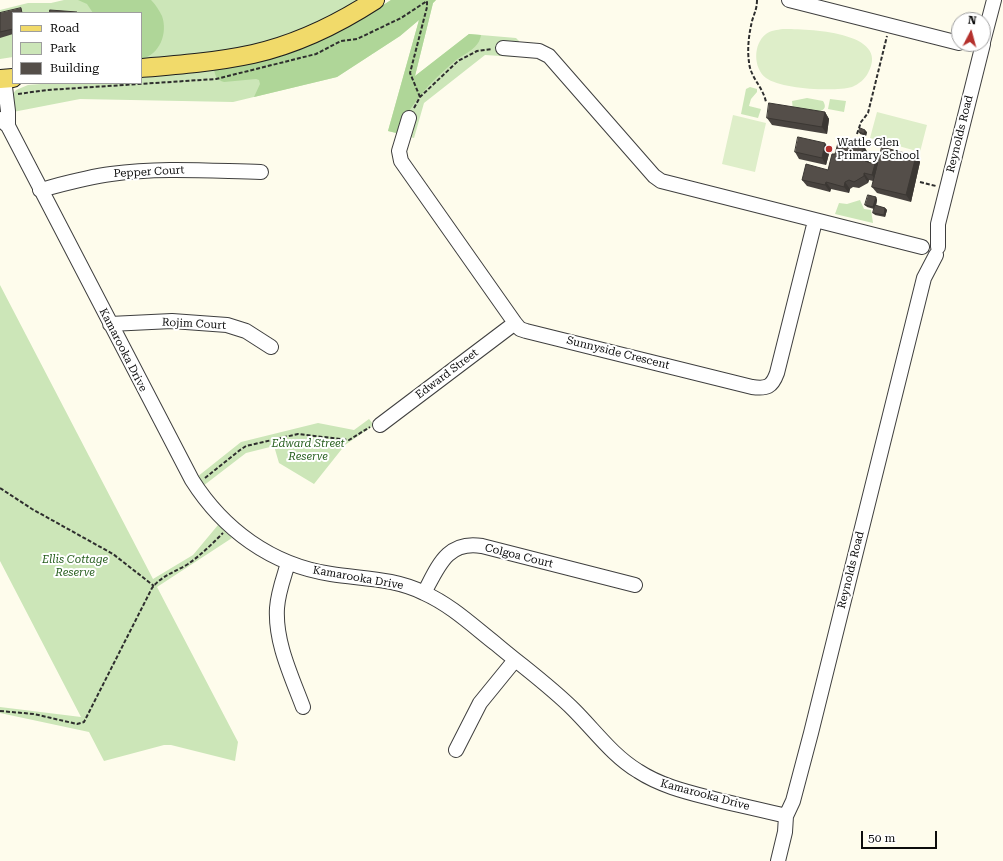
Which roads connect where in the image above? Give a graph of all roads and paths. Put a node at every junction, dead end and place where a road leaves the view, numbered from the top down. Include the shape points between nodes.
1 (375, 0) edge
2 (427, 0) edge
3 (757, 0) edge
4 (789, 0) edge
5 (994, 0) edge
6 (991, 12) edge
7 (888, 33) dead end
8 (951, 40) edge
9 (503, 48) joint
10 (980, 52) edge
11 (142, 68) edge
12 (6, 79) edge
13 (420, 97) junction
14 (766, 102) dead end
15 (409, 118) joint
16 (4, 123) edge
17 (857, 134) dead end
18 (260, 172) dead end
19 (920, 182) dead end
20 (936, 186) dead end
21 (40, 190) junction
22 (815, 221) junction
23 (929, 249) junction
24 (515, 323) junction
25 (110, 324) junction
26 (272, 347) dead end
27 (379, 424) joint
28 (205, 478) dead end
29 (0, 488) edge
30 (230, 527) junction
31 (288, 562) junction
32 (635, 584) dead end
33 (154, 586) junction
34 (424, 593) junction
35 (515, 660) junction
36 (303, 707) dead end
37 (0, 711) edge
38 (456, 750) dead end
39 (786, 816) junction
40 (778, 861) edge

1 - 11 main road via 324,29 266,51 217,60
2 - 13 path via 410,73
3 - 14 path via 748,60 752,76
4 - 8 street
5 - 6 street, Reynolds Road
7 - 17 path via 868,113
9 - 13 path via 485,49 466,56
9 - 22 street via 543,52 549,56 658,180
10 - 23 street, Reynolds Road via 938,224
12 - 16 street, Kamarooka Drive via 8,111
13 - 15 path
15 - 24 street, Sunnyside Crescent via 399,151 401,161
16 - 21 street, Kamarooka Drive
18 - 21 street, Pepper Court via 129,172 101,175
19 - 20 path
21 - 25 street, Kamarooka Drive
22 - 23 street
22 - 24 street, Sunnyside Crescent via 777,373 772,384 765,387 752,387 526,331
23 - 39 street, Reynolds Road via 924,278 811,733 793,801
24 - 27 street, Edward Street
25 - 26 street, Rojim Court via 172,321 227,325 246,331
25 - 30 street, Kamarooka Drive via 192,480 210,506
27 - 28 path via 349,440 298,434 246,446
29 - 33 path via 113,554
30 - 31 street, Kamarooka Drive via 258,548
30 - 33 path via 202,553
31 - 34 street, Kamarooka Drive via 329,574 390,581
31 - 36 street via 278,601 277,626 285,659
32 - 34 street, Colgoa Court via 471,545 456,549 445,557
33 - 37 path via 84,722 77,724 34,714
34 - 35 street, Kamarooka Drive via 455,612
35 - 38 street via 480,703
35 - 39 street, Kamarooka Drive via 570,706 618,756 641,773 677,789
39 - 40 street, Reynolds Road

